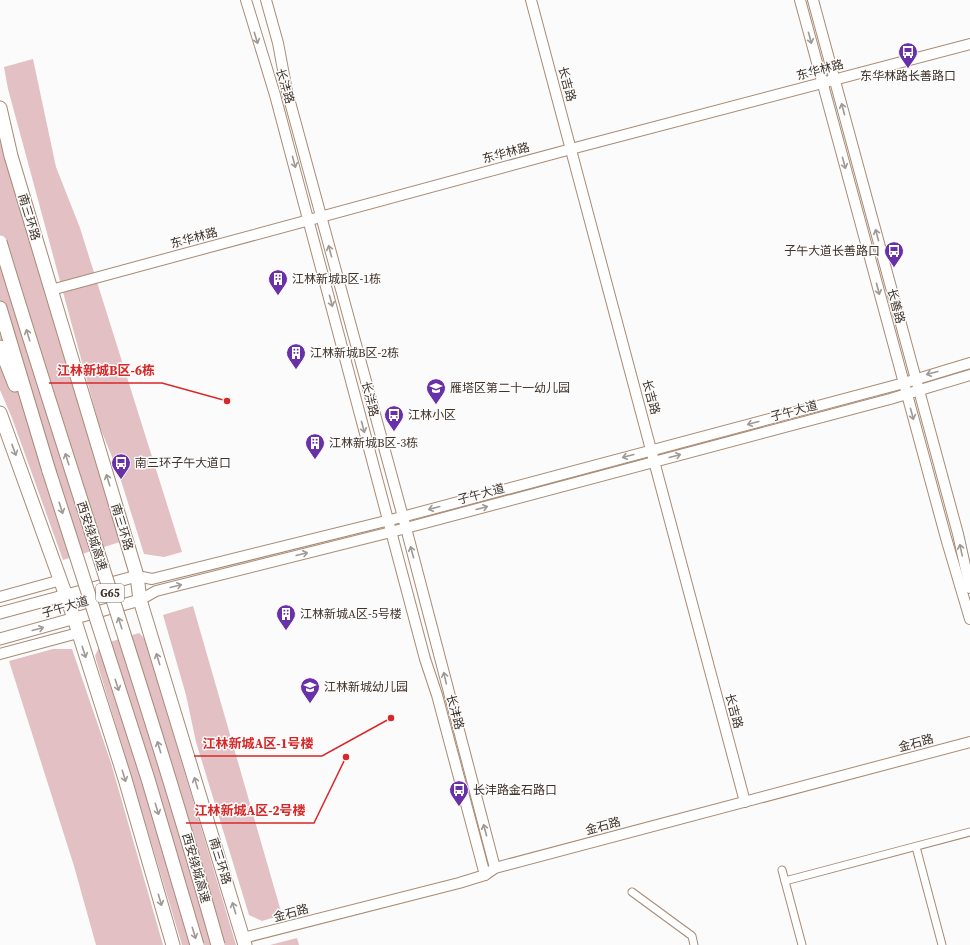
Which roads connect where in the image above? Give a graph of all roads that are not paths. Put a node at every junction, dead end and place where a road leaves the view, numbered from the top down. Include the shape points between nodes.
1 (246, 0) edge
2 (266, 0) edge
3 (531, 0) edge
4 (800, 0) edge
5 (813, 0) edge
6 (970, 44) edge
7 (834, 79) junction
8 (822, 83) junction
9 (0, 108) edge
10 (571, 149) junction
11 (320, 217) junction
12 (309, 220) junction
13 (0, 242) edge
14 (50, 290) junction
15 (0, 308) edge
16 (0, 347) edge
17 (970, 363) edge
18 (970, 375) edge
19 (916, 378) junction
20 (904, 383) junction
21 (919, 390) junction
22 (907, 394) junction
23 (0, 413) edge
24 (651, 450) junction
25 (654, 462) junction
26 (49, 471) junction
27 (402, 517) junction
28 (388, 520) junction
29 (406, 528) junction
30 (391, 532) junction
31 (137, 576) junction
32 (61, 580) junction
33 (970, 588) edge
34 (66, 595) junction
35 (0, 597) edge
36 (140, 600) junction
37 (0, 613) edge
38 (74, 618) junction
39 (970, 619) edge
40 (78, 633) junction
41 (0, 639) edge
42 (0, 654) edge
43 (970, 742) edge
44 (745, 802) junction
45 (970, 832) edge
46 (916, 847) junction
47 (495, 868) junction
48 (782, 870) dead end
49 (485, 875) junction
50 (785, 881) junction
51 (632, 892) dead end
52 (244, 941) edge
53 (173, 945) edge
54 (197, 945) edge
55 (218, 945) edge
56 (694, 945) edge
57 (802, 945) edge
58 (942, 945) edge

1 -> 12 street, 长沣路 via 275,94
2 - 11 street, 长沣路
3 - 10 street, 长吉路
4 -> 8 street, 长善路
5 - 7 street, 长善路
6 - 7 street, 东华林路
7 - 8 street, 东华林路
19 -> 7 street, 长善路
8 - 10 street, 东华林路
8 -> 20 street, 长善路
9 - 14 highway, 南三环路 via 11,156
10 - 11 street, 东华林路
10 - 24 street, 长吉路
11 - 12 street, 东华林路
27 -> 11 street, 长沣路
12 - 14 street, 东华林路
12 -> 28 street, 长沣路
55 -> 13 highway, 西安绕城高速 / G65, bridge via 194,857
31 -> 14 highway, 南三环路
15 - 26 highway, 西安绕城高速 / G65
16 - 26 highway
17 -> 19 street, 子午大道
18 - 21 street, 子午大道
19 - 20 street, 子午大道
19 - 21 street, 长善路
20 - 22 street, 长善路
20 -> 24 street, 子午大道
21 - 22 street, 子午大道
33 -> 21 street, 长善路
25 -> 22 street, 子午大道
22 -> 39 street, 长善路
23 -> 32 highway
24 - 25 street, 长吉路
24 -> 27 street, 子午大道
29 -> 25 street, 子午大道
25 - 44 street, 长吉路
26 -> 54 highway, 西安绕城高速 / G65, bridge via 148,779
27 - 28 street, 子午大道
27 - 29 street, 长沣路
28 - 30 street, 长沣路
28 - 31 street, 子午大道 via 152,579
29 - 30 street, 子午大道
47 -> 29 street, 长沣路
36 -> 30 street, 子午大道 via 156,591
30 - 49 street, 长沣路
31 - 34 main road, 子午大道
31 - 36 highway, 南三环路
32 - 34 highway
32 - 35 street
34 - 37 main road, 子午大道
34 - 38 highway
36 - 38 main road, 子午大道
52 -> 36 highway, 南三环路
38 - 40 highway
41 -> 38 main road, 子午大道
40 - 42 street
40 -> 53 highway via 125,779
43 - 44 street, 金石路
44 - 47 street, 金石路
45 - 46 street
46 - 50 street
46 - 58 street
47 - 49 street, 金石路
48 - 50 street
49 - 52 street, 金石路
50 - 57 street
51 - 56 street via 692,936

